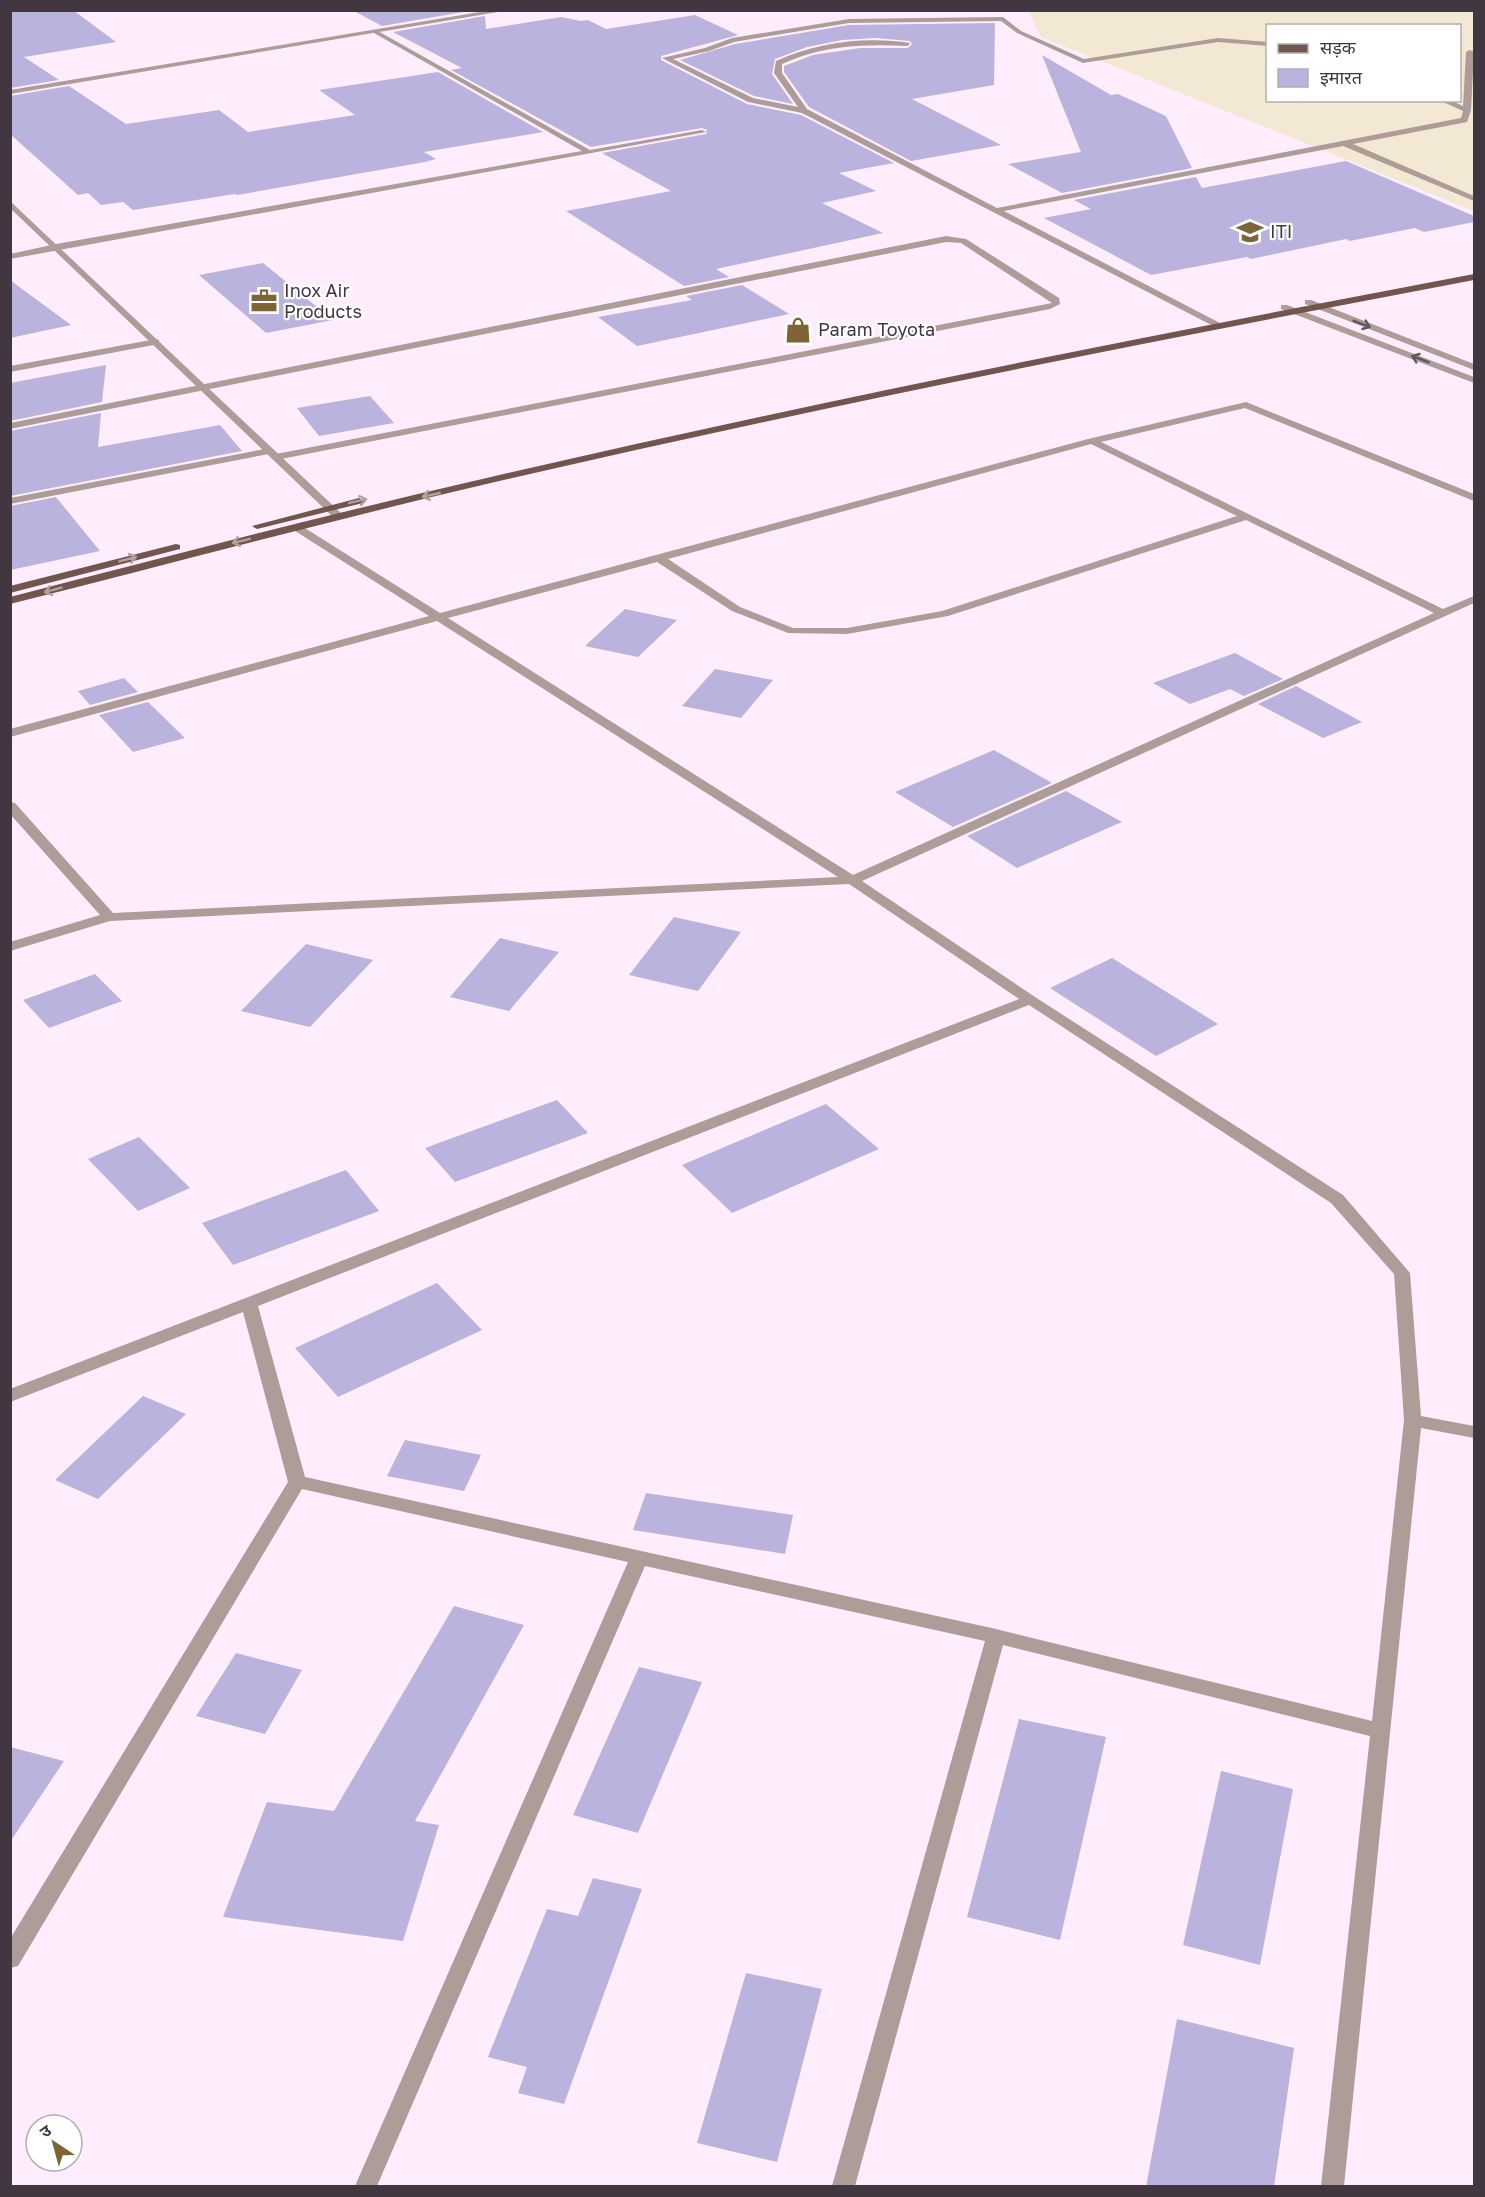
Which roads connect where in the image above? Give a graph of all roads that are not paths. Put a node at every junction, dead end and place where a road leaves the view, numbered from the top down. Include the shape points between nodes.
1 (507, 10) edge
2 (376, 32) junction
3 (908, 44) dead end
4 (1266, 44) edge
5 (1472, 52) edge
6 (10, 92) edge
7 (1448, 102) edge
8 (1474, 104) edge
9 (1466, 108) junction
10 (804, 111) junction
11 (1464, 120) junction
12 (1474, 124) edge
13 (702, 132) dead end
14 (1344, 143) junction
15 (589, 152) junction
16 (1474, 199) edge
17 (10, 203) edge
18 (998, 210) junction
19 (56, 247) junction
20 (10, 257) edge
21 (1474, 270) edge
22 (1474, 277) edge
23 (1312, 304) junction
24 (1284, 306) junction
25 (1295, 311) junction
26 (1209, 321) junction
27 (1219, 326) junction
28 (156, 342) junction
29 (1474, 367) edge
30 (10, 369) edge
31 (1474, 380) edge
32 (204, 388) junction
33 (10, 426) edge
34 (1092, 441) junction
35 (273, 454) junction
36 (1474, 498) edge
37 (10, 501) edge
38 (329, 507) junction
39 (338, 516) junction
40 (1246, 517) junction
41 (296, 527) junction
42 (659, 558) junction
43 (10, 590) edge
44 (1474, 599) edge
45 (10, 601) edge
46 (1443, 613) junction
47 (437, 618) junction
48 (10, 733) edge
49 (10, 806) edge
50 (852, 880) junction
51 (109, 917) junction
52 (10, 947) edge
53 (1030, 1000) junction
54 (249, 1304) junction
55 (10, 1396) edge
56 (1413, 1420) junction
57 (1474, 1432) edge
58 (297, 1482) junction
59 (639, 1558) junction
60 (996, 1636) junction
61 (1380, 1731) junction
62 (10, 1959) edge
63 (366, 2187) edge
64 (843, 2187) edge
65 (1333, 2187) edge

1 - 2 street
2 - 6 street
2 - 15 street
3 - 10 street via 837,44 798,53 779,63 778,73
4 - 10 street via 1218,40 1083,61 1018,32 1003,19 879,19 732,40 707,51 666,58 751,100
5 - 9 street
7 - 9 street
8 - 9 street
9 - 11 street
10 - 18 street
11 - 12 street
11 - 14 street
13 - 15 street
14 - 16 street
14 - 18 street
15 - 19 street
17 - 19 street
18 - 26 street
19 - 20 street
19 - 28 street
21 - 23 main road
22 - 23 main road
23 - 24 main road
23 - 25 main road
23 -> 29 street
24 - 25 street
24 - 26 main road
25 - 27 main road
31 -> 25 street
26 - 27 street
38 -> 26 main road via 716,422
27 -> 39 main road via 723,428
28 - 30 street
28 - 32 street
32 - 33 street
32 - 35 street
32 - 35 street via 946,239 963,241 1056,300 1056,304 1038,309
34 - 36 street via 1246,405
34 - 40 street
34 - 42 street
35 - 37 street
35 - 38 street
38 - 39 street
43 -> 38 main road
39 - 41 main road
40 - 42 street via 944,614 847,631 792,631 736,609
40 - 46 street
41 -> 45 main road
41 - 47 street
42 - 47 street
44 - 46 street
46 - 50 street
47 - 48 street
47 - 50 street
49 - 51 street
50 - 51 street
50 - 53 street
51 - 52 street
53 - 54 street
53 - 56 street via 1337,1199 1402,1273
54 - 55 street
54 - 58 street
56 - 57 street
56 - 61 street
58 - 59 street
58 - 62 street
59 - 60 street
59 - 63 street
60 - 61 street
60 - 64 street
61 - 65 street

